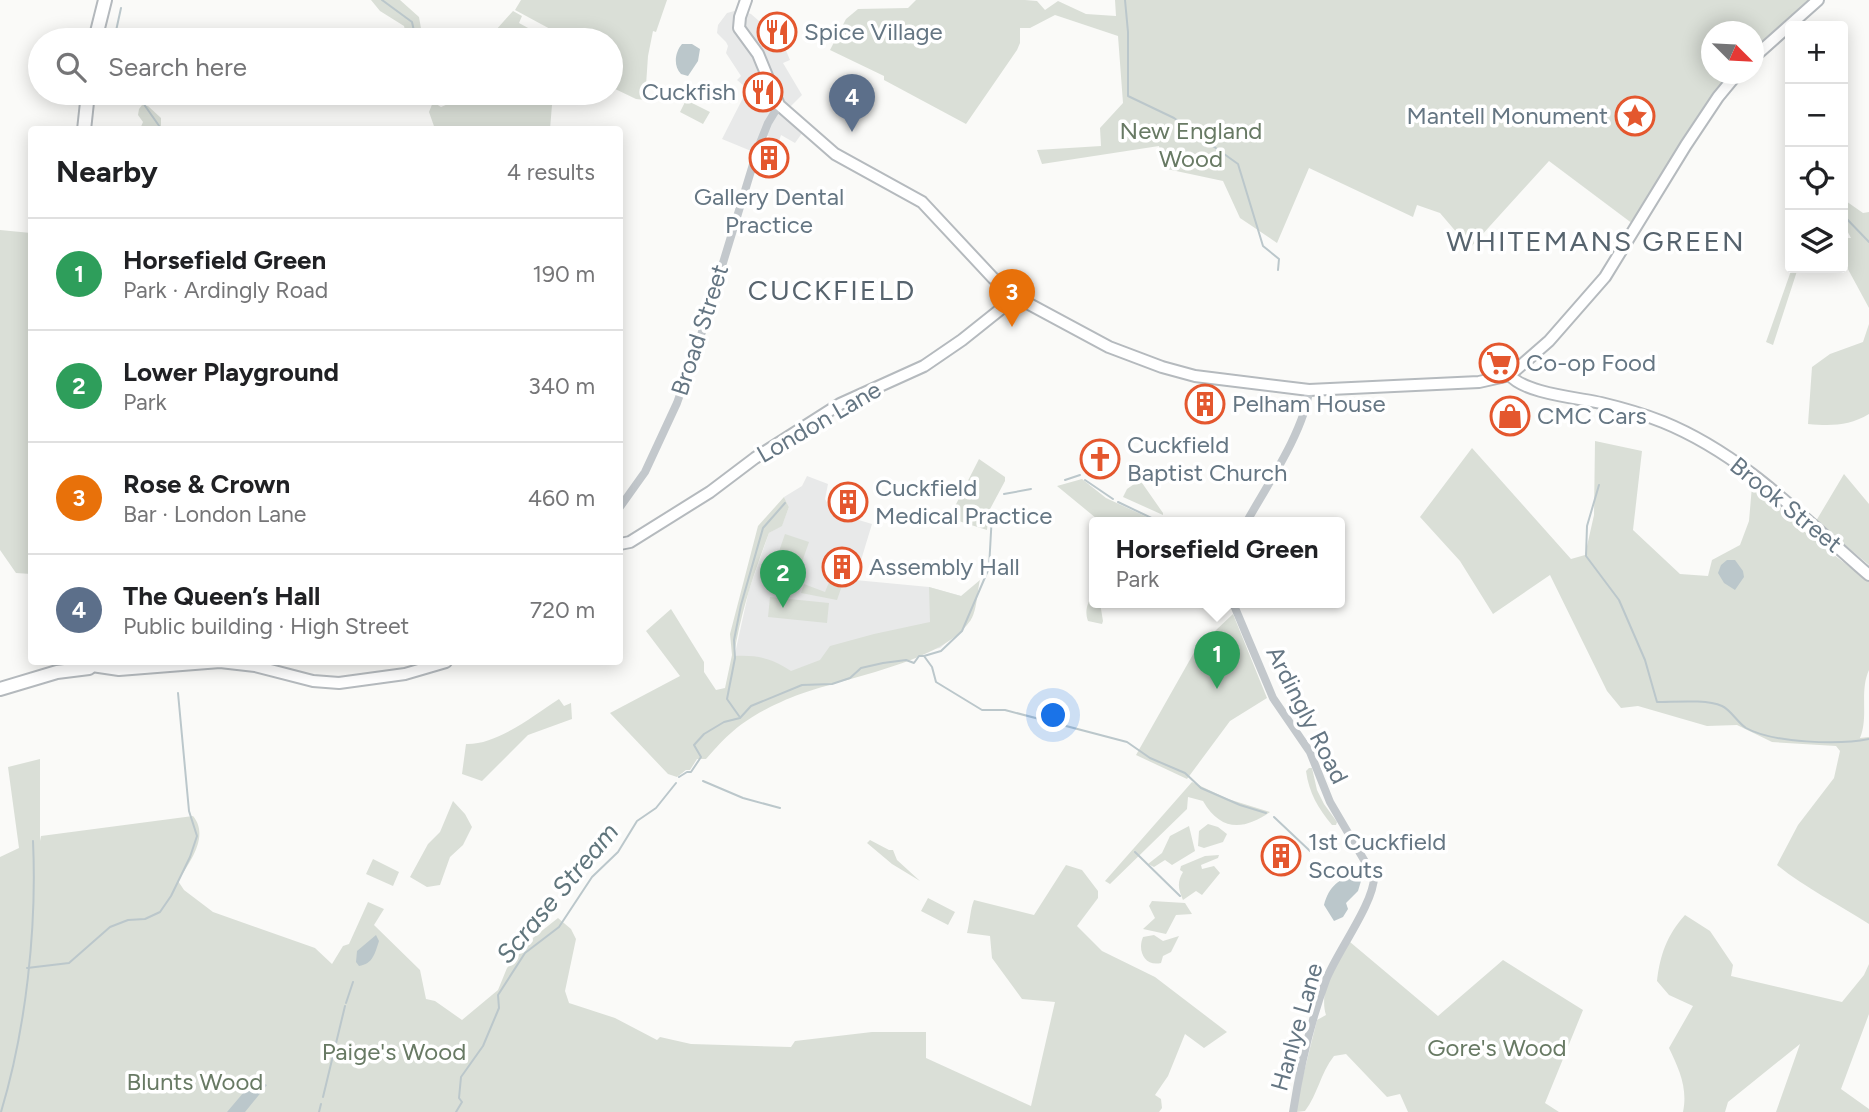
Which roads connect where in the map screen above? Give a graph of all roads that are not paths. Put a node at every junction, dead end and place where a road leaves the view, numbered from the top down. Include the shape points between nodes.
1 (105, 0) edge
2 (746, 0) edge
3 (1818, 0) edge
4 (98, 28) edge
5 (1764, 48) edge
6 (1729, 84) edge
7 (87, 105) edge
8 (779, 105) junction
9 (84, 126) edge
10 (1016, 297) junction
11 (1510, 375) junction
12 (1309, 390) junction
13 (623, 503) edge
14 (1249, 517) edge
15 (623, 543) edge
16 (1869, 575) edge
17 (1235, 608) edge
18 (81, 665) edge
19 (90, 665) edge
20 (122, 665) edge
21 (164, 665) edge
22 (245, 665) edge
23 (436, 665) edge
24 (132, 668) junction
25 (0, 689) edge
26 (1374, 877) joint
27 (1293, 1112) edge

1 - 4 highway
2 - 8 main road via 740,28 758,54
3 - 5 main road
6 - 11 main road via 1605,277 1549,341
7 - 9 highway
8 - 10 main road via 835,154 922,202
8 - 13 street, Broad Street via 758,148 677,403 645,472
10 - 12 main road via 1109,347 1169,370
10 - 15 main road, London Lane via 924,366 840,404 710,492
11 - 12 main road via 1479,382
11 - 16 main road, Brook Street via 1527,386 1649,417 1699,440 1763,481
12 - 14 street via 1294,434
17 - 26 street, Ardingly Road via 1273,698 1310,752 1330,802
18 - 25 highway
19 - 24 main road
20 - 24 main road
21 - 24 main road
22 - 23 main road via 339,683
26 - 27 street, Hanlye Lane via 1321,993

